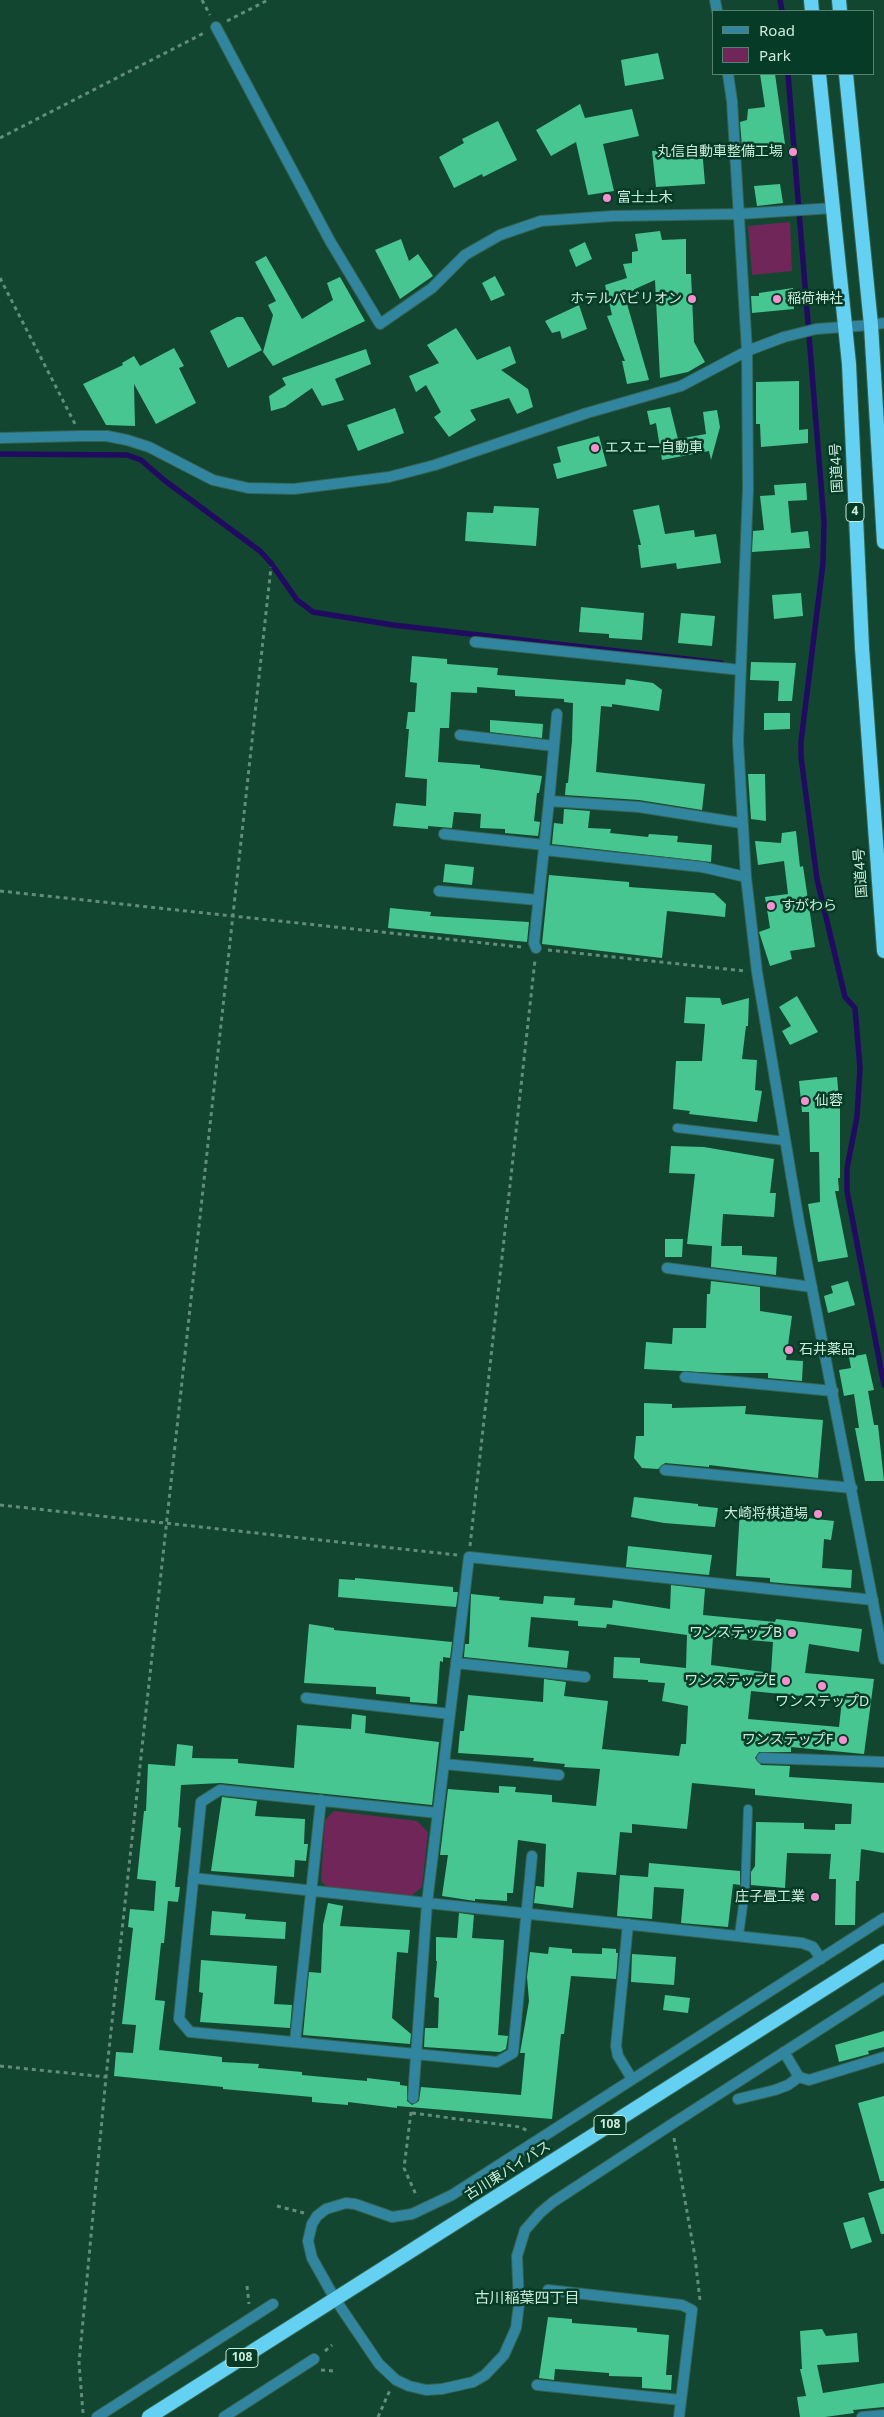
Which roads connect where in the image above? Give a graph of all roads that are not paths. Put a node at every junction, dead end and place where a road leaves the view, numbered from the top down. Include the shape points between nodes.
1 (216, 27) road end
2 (728, 75) edge
3 (819, 75) edge
4 (846, 75) edge
5 (834, 208) junction
6 (739, 214) junction
7 (878, 324) edge
8 (845, 326) junction
9 (747, 351) junction
10 (0, 438) edge
11 (884, 542) edge
12 (475, 642) dead end
13 (741, 670) junction
14 (558, 714) dead end
15 (460, 735) dead end
16 (554, 746) junction
17 (549, 801) junction
18 (741, 823) junction
19 (444, 834) dead end
20 (544, 847) junction
21 (746, 877) junction
22 (439, 892) dead end
23 (538, 900) junction
24 (536, 948) road end
25 (884, 951) edge
26 (677, 1128) dead end
27 (785, 1141) junction
28 (666, 1268) dead end
29 (812, 1287) junction
30 (685, 1376) dead end
31 (833, 1392) junction
32 (664, 1470) dead end
33 (852, 1488) junction
34 (873, 1600) junction
35 (884, 1659) edge
36 (456, 1663) junction
37 (585, 1676) dead end
38 (306, 1698) dead end
39 (450, 1714) junction
40 (762, 1758) dead end
41 (884, 1762) edge
42 (444, 1764) junction
43 (559, 1775) dead end
44 (321, 1800) junction
45 (748, 1810) dead end
46 (438, 1813) junction
47 (532, 1856) dead end
48 (193, 1878) junction
49 (311, 1891) junction
50 (428, 1903) junction
51 (525, 1913) junction
52 (884, 1918) edge
53 (628, 1924) junction
54 (739, 1935) junction
55 (884, 1951) edge
56 (821, 1959) junction
57 (884, 1988) edge
58 (295, 2042) junction
59 (784, 2052) junction
60 (416, 2054) junction
61 (884, 2057) edge
62 (799, 2077) junction
63 (632, 2080) junction
64 (413, 2098) road end
65 (738, 2099) dead end
66 (548, 2290) dead end
67 (335, 2299) junction
68 (273, 2304) dead end
69 (314, 2359) dead end
70 (537, 2385) dead end
71 (681, 2400) junction
72 (884, 2415) edge
73 (97, 2417) edge
74 (149, 2417) edge
75 (224, 2417) edge
76 (679, 2417) edge
77 (862, 2417) edge

1 - 6 street via 330,241 380,324 432,288 465,255 500,235 541,221
2 - 6 street
3 - 5 highway, 国道4号 / 4
4 - 7 highway, 4
5 - 6 street
5 - 8 highway, 国道4号 / 4
6 - 9 street
7 - 8 street
7 - 11 highway, 4
8 - 9 street via 800,332
8 - 25 highway, 国道4号 / 4 via 862,648
9 - 10 street via 681,386 587,413 435,465 389,477 294,489 248,488 213,480 149,447 107,436
9 - 13 street via 748,489
12 - 13 street
13 - 18 street via 738,741
14 - 16 street
15 - 16 street
16 - 17 street
17 - 18 street via 639,808
17 - 20 street
18 - 21 street
19 - 20 street
20 - 21 street via 702,866
20 - 23 street
21 - 27 street via 757,972
22 - 23 street
23 - 24 street
26 - 27 lane
27 - 29 street
28 - 29 street
29 - 31 street
30 - 31 street
31 - 33 street
32 - 33 street
33 - 34 street
34 - 35 street
34 - 36 street via 469,1557
36 - 37 street
36 - 39 street
38 - 39 street
39 - 42 street
40 - 41 street
42 - 43 street
42 - 46 street
44 - 46 street
44 - 48 street via 220,1790 200,1802
44 - 49 street
45 - 54 lane
46 - 50 street
47 - 51 street
48 - 49 street
48 - 58 street via 179,2019 190,2032
49 - 50 street
49 - 58 street
50 - 51 street
50 - 60 street
51 - 53 street
51 - 60 street via 513,2053 497,2062
52 - 56 street
53 - 54 street
53 - 63 street via 616,2046
54 - 56 street via 802,1943 813,1947
55 - 67 highway, 古川東バイパス / 108
56 - 63 street
57 - 59 street
58 - 60 street
59 - 62 street
59 - 67 street via 540,2213 525,2230 519,2248 516,2266 518,2322 511,2343 496,2365 473,2382 426,2390 396,2380 375,2359
60 - 64 street
61 - 62 street via 816,2079
62 - 65 street via 775,2090
63 - 67 street via 464,2188 422,2210 392,2217 346,2203 326,2209 317,2216 309,2233 309,2250
66 - 71 street via 682,2305 692,2310
67 - 74 highway, 古川東バイパス / 108
68 - 73 street
69 - 75 street
70 - 71 street
71 - 76 street
72 - 77 street

